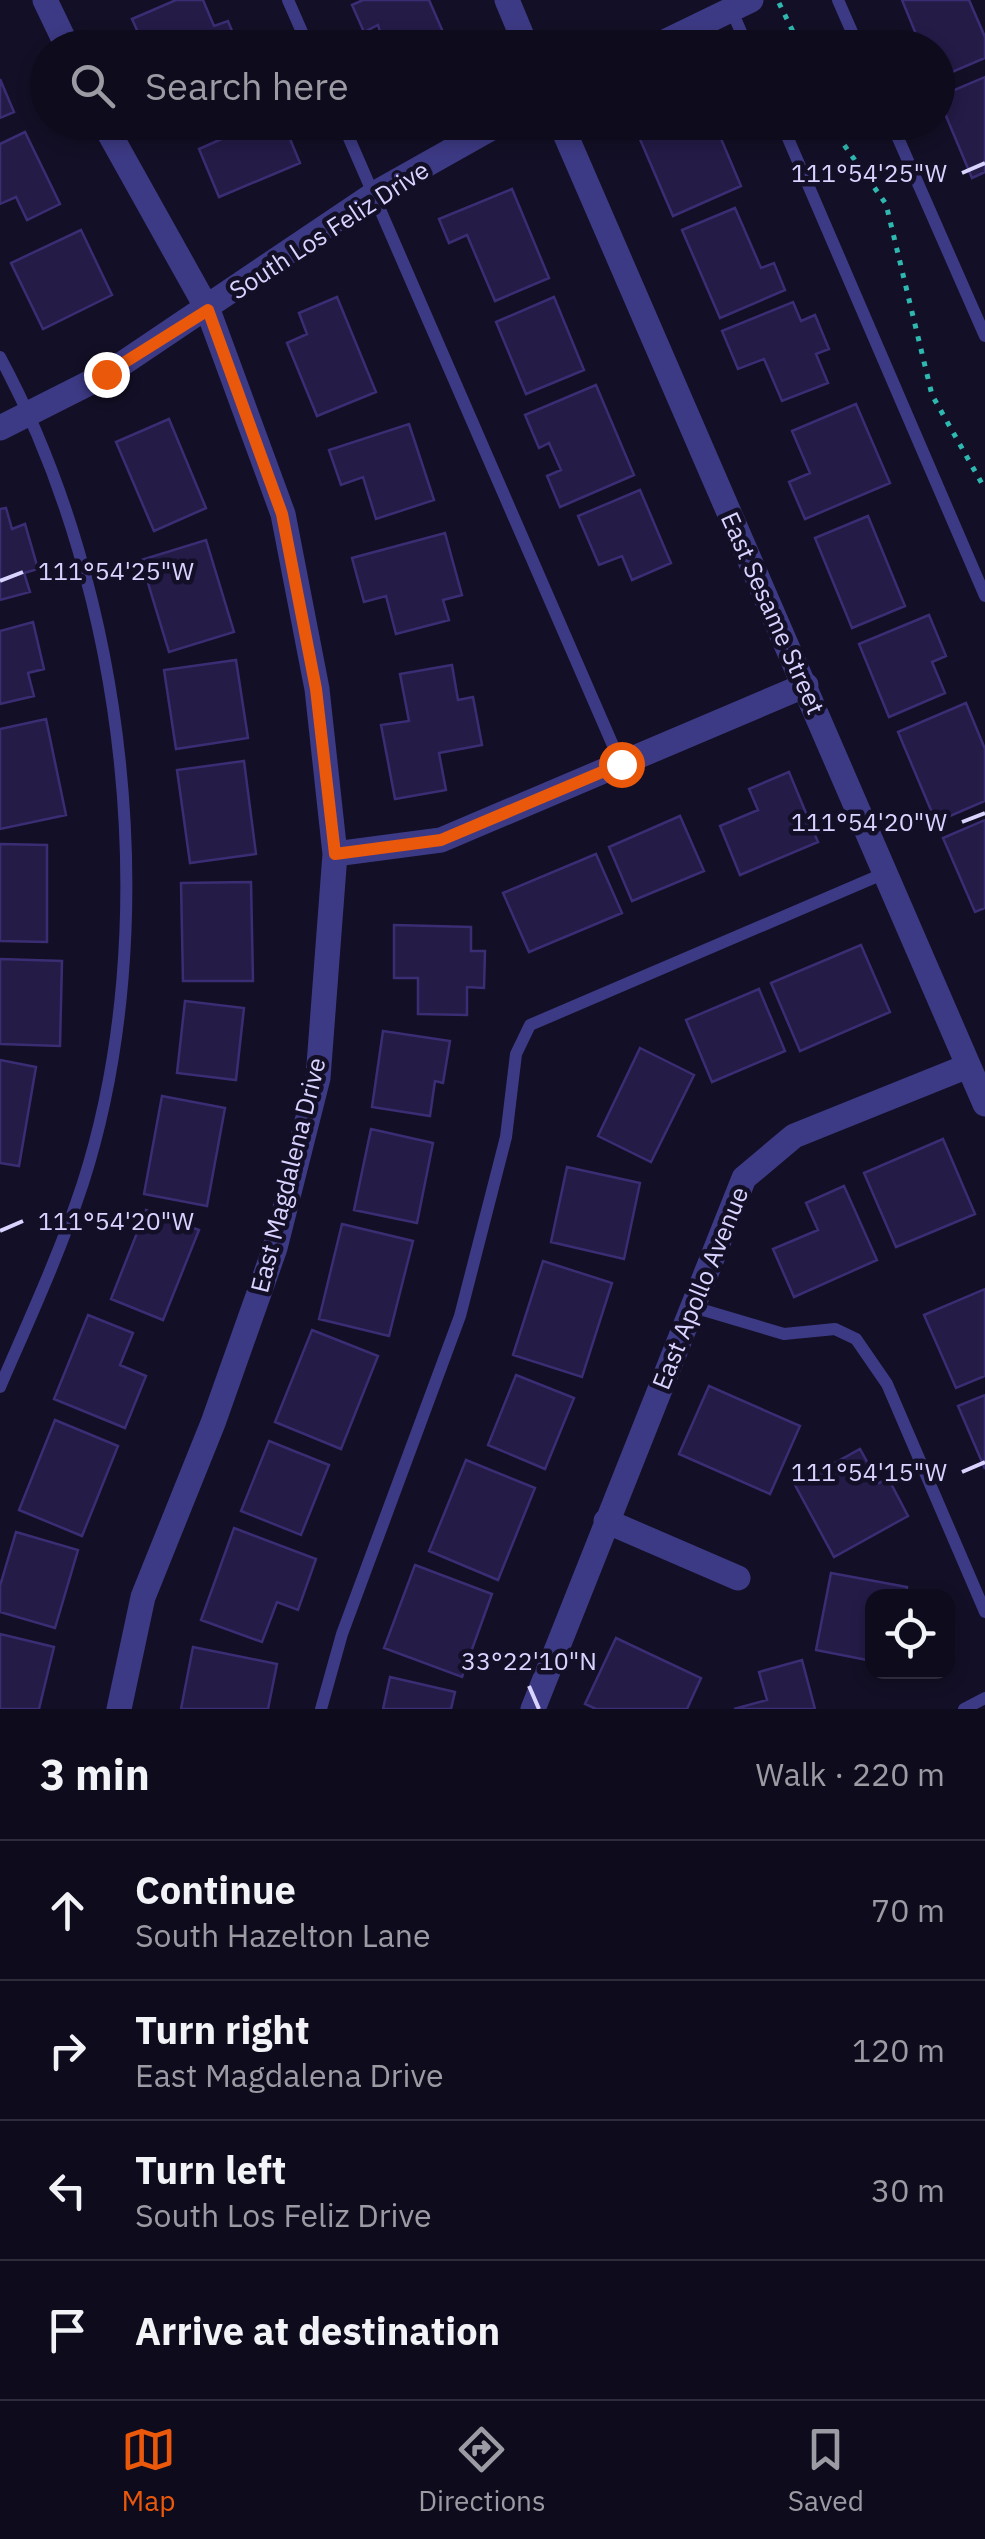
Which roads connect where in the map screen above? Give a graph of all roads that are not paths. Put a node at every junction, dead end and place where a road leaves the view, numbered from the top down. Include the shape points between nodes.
1 (45, 0) edge
2 (288, 0) edge
3 (507, 0) edge
4 (838, 0) edge
5 (736, 3) edge
6 (59, 30) edge
7 (301, 30) edge
8 (520, 30) edge
9 (686, 30) edge
10 (743, 30) edge
11 (850, 30) edge
12 (113, 140) edge
13 (350, 140) edge
14 (470, 140) edge
15 (568, 140) edge
16 (788, 140) edge
17 (899, 140) edge
18 (374, 194) junction
19 (208, 310) junction
20 (985, 336) edge
21 (0, 357) edge
22 (30, 414) junction
23 (0, 428) edge
24 (985, 596) edge
25 (806, 685) junction
26 (621, 764) junction
27 (335, 854) junction
28 (885, 873) junction
29 (968, 1066) junction
30 (985, 1104) edge
31 (692, 1306) junction
32 (0, 1387) edge
33 (606, 1521) junction
34 (738, 1578) dead end
35 (985, 1612) edge
36 (985, 1698) edge
37 (119, 1709) edge
38 (321, 1709) edge
39 (533, 1709) edge
40 (964, 1709) edge

1 - 6 street
2 - 7 lane
3 - 8 street
4 - 11 lane
5 - 9 street
5 - 10 lane
12 - 19 street, East Magdalena Drive
13 - 18 lane
14 - 18 street, South Los Feliz Drive
15 - 25 street, East Sesame Street
16 - 24 lane
17 - 20 lane
18 - 19 street, South Los Feliz Drive
18 - 26 lane
19 - 22 street, South Los Feliz Drive
19 - 27 street, East Magdalena Drive via 282,514 316,689
21 - 22 lane
22 - 23 street, South Los Feliz Drive
22 - 32 lane via 67,508 114,712 125,822 123,938 112,1059 84,1181
25 - 26 street
25 - 28 street, East Sesame Street
26 - 27 street via 441,840
27 - 37 street, East Magdalena Drive via 318,1078 275,1248 143,1597
28 - 29 street, East Sesame Street
28 - 38 lane via 530,1025 516,1054 506,1138 460,1316 342,1634
29 - 30 street, East Sesame Street
29 - 31 street, East Apollo Avenue via 794,1136 744,1178
31 - 33 street, East Apollo Avenue
31 - 35 lane via 784,1334 836,1328 856,1339 887,1384
33 - 34 street
33 - 39 street, East Apollo Avenue
36 - 40 lane

